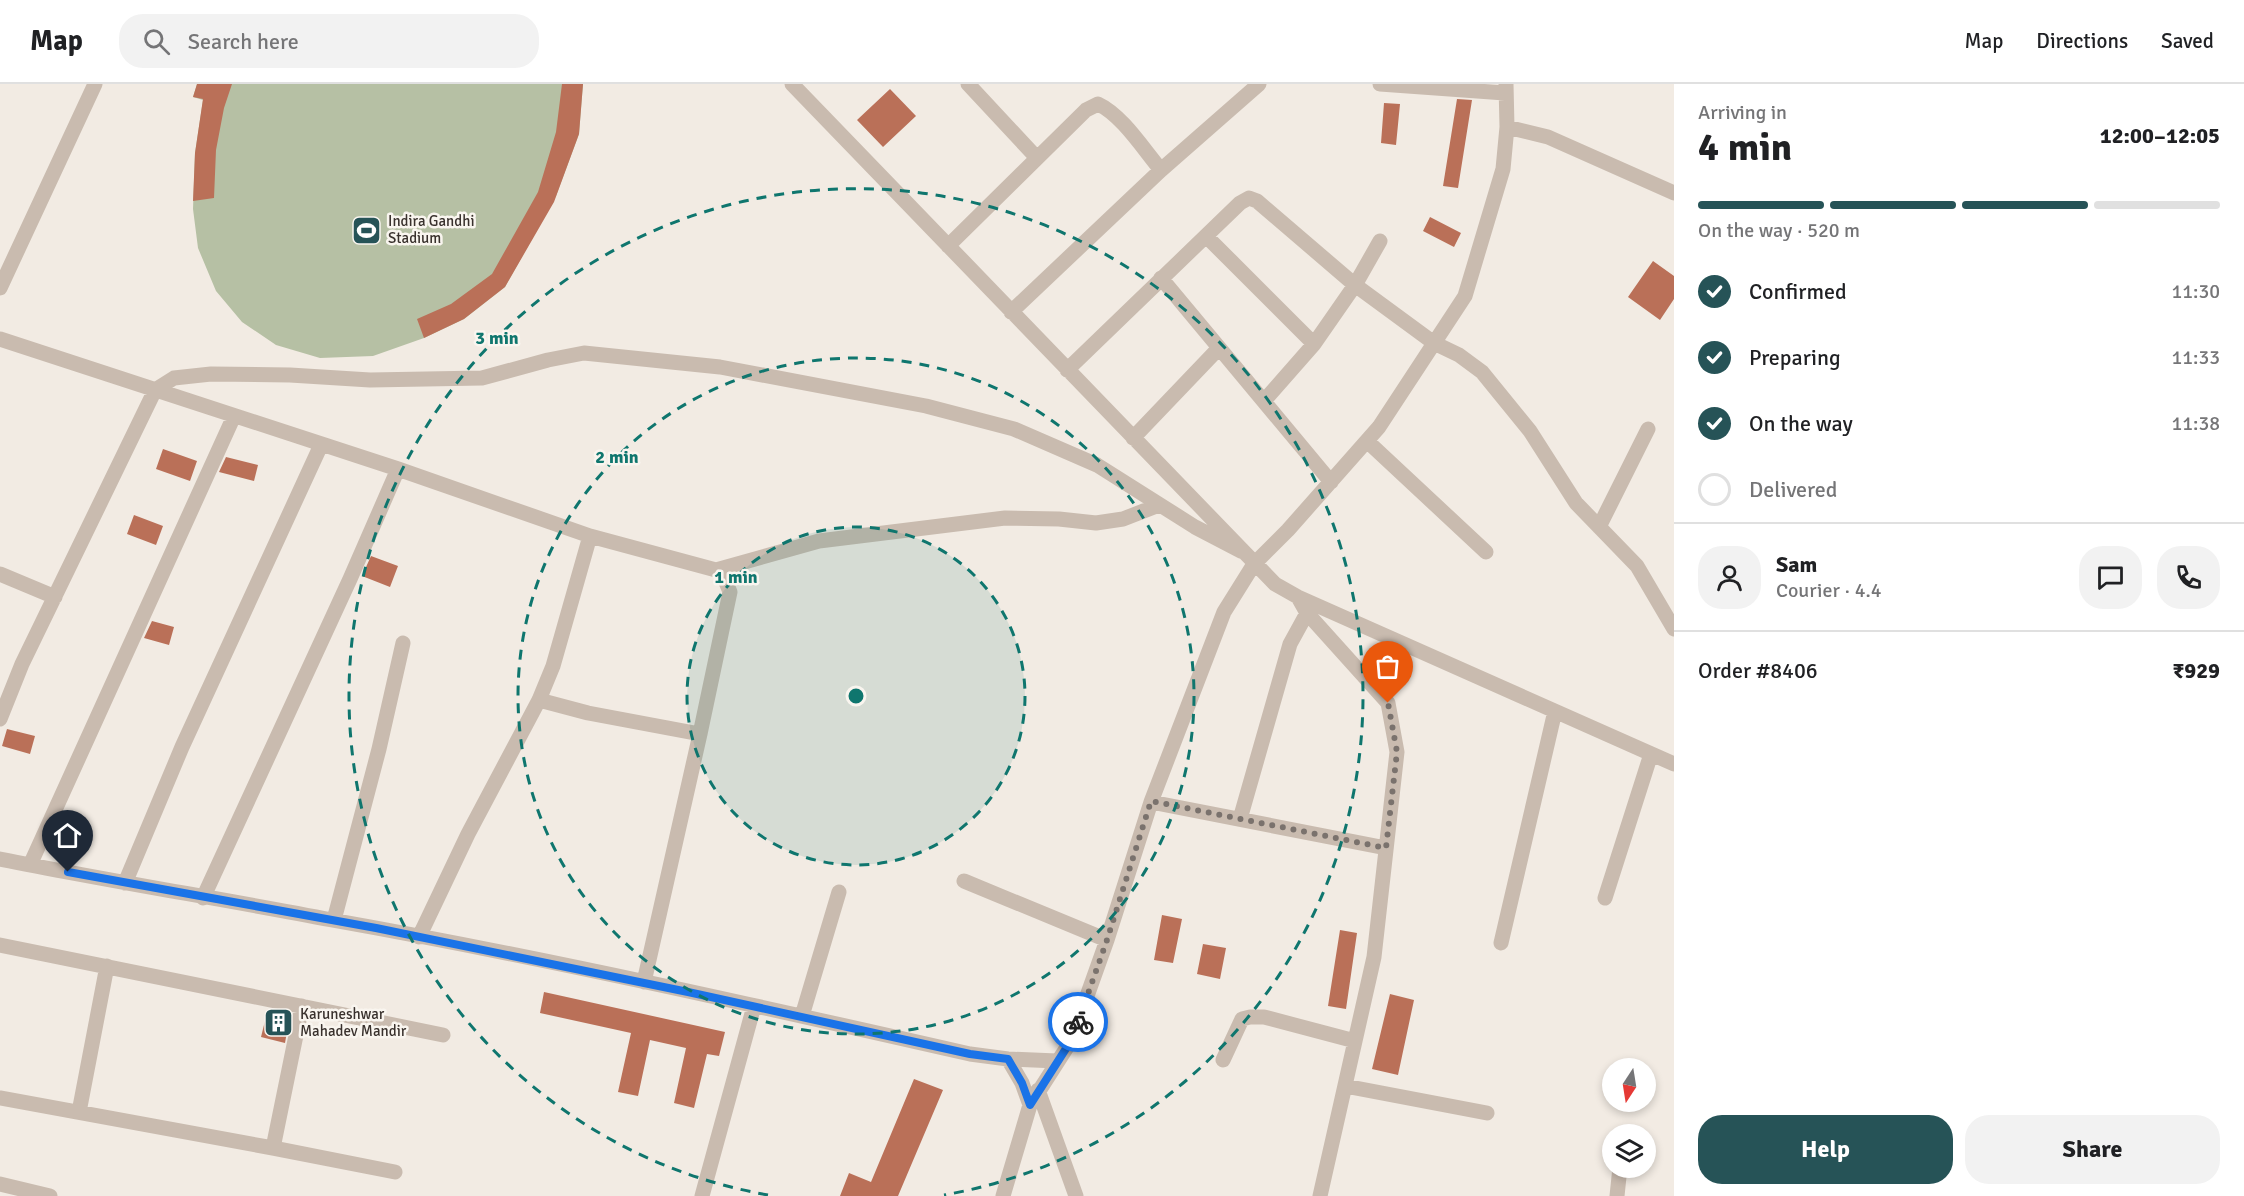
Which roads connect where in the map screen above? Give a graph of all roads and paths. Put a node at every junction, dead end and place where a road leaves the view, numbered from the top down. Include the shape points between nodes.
1 (95, 84) edge
2 (792, 84) edge
3 (968, 84) edge
4 (1259, 84) edge
5 (1380, 84) edge
6 (1413, 85) edge
7 (1505, 89) edge
8 (1507, 127) junction
9 (1036, 158) junction
10 (1161, 170) junction
11 (1674, 193) edge
12 (1206, 236) junction
13 (1380, 241) dead end
14 (948, 246) junction
15 (1161, 278) junction
16 (1356, 285) junction
17 (0, 288) edge
18 (1011, 312) junction
19 (0, 339) edge
20 (1434, 343) junction
21 (1314, 344) junction
22 (1219, 348) junction
23 (1067, 370) junction
24 (155, 390) junction
25 (1264, 401) junction
26 (234, 416) junction
27 (1647, 429) dead end
28 (1133, 438) junction
29 (1367, 441) junction
30 (321, 445) junction
31 (398, 469) junction
32 (1331, 482) junction
33 (1159, 505) junction
34 (1599, 527) junction
35 (590, 536) junction
36 (1241, 551) junction
37 (1486, 552) dead end
38 (1254, 564) junction
39 (716, 570) junction
40 (0, 574) edge
41 (55, 597) junction
42 (1298, 597) junction
43 (1307, 613) junction
44 (1674, 629) edge
45 (403, 643) dead end
46 (539, 700) junction
47 (1554, 711) junction
48 (0, 719) edge
49 (700, 734) junction
50 (1651, 754) junction
51 (1674, 764) edge
52 (1151, 801) junction
53 (1240, 819) junction
54 (1386, 848) junction
55 (0, 859) edge
56 (30, 865) junction
57 (964, 881) dead end
58 (126, 883) junction
59 (839, 892) dead end
60 (203, 898) junction
61 (1605, 898) dead end
62 (334, 920) junction
63 (419, 937) junction
64 (1107, 940) junction
65 (1502, 943) dead end
66 (0, 945) edge
67 (107, 966) junction
68 (644, 982) junction
69 (302, 1006) junction
70 (754, 1006) junction
71 (802, 1016) junction
72 (443, 1035) dead end
73 (1355, 1041) junction
74 (1008, 1059) junction
75 (1223, 1060) dead end
76 (1057, 1061) junction
77 (1345, 1086) junction
78 (1038, 1090) junction
79 (0, 1098) edge
80 (1030, 1105) junction
81 (79, 1112) junction
82 (1487, 1113) dead end
83 (273, 1148) junction
84 (395, 1172) dead end
85 (1619, 1178) edge
86 (0, 1184) edge
87 (50, 1196) edge
88 (702, 1196) edge
89 (1003, 1196) edge
90 (1076, 1196) edge
91 (1320, 1196) edge
92 (1617, 1196) edge

1 - 17 street
2 - 14 street
3 - 9 street
4 - 10 street
5 - 6 street
6 - 7 street
7 - 8 street
8 - 11 street via 1548,137
8 - 20 street via 1503,169 1465,296
9 - 10 street via 1086,110 1098,104 1122,123
9 - 14 street
10 - 18 street
12 - 15 street
12 - 16 street via 1249,198
12 - 21 street
13 - 16 street
14 - 18 street
15 - 22 street
15 - 23 street
16 - 20 street
16 - 21 street
18 - 23 street
19 - 24 street
20 - 29 street
20 - 34 street via 1482,372 1530,430 1576,503
21 - 25 street
22 - 25 street
22 - 28 street
23 - 28 street
24 - 26 street
24 - 33 street via 174,378 211,374 370,380 482,378 584,354 627,356 720,367 926,406 1014,429 1097,465
24 - 41 street
25 - 32 street
26 - 30 street
26 - 56 street
27 - 34 street
28 - 36 street
29 - 32 street
29 - 37 street
30 - 31 street
30 - 58 street via 182,747
31 - 35 street
31 - 60 street
32 - 38 street
33 - 36 street
33 - 39 street via 1123,519 1096,522 1005,518 819,541
34 - 44 street via 1637,566
35 - 39 street
35 - 46 street via 553,666
36 - 38 street
38 - 42 street via 1275,584
38 - 52 street via 1224,612
39 - 49 street via 723,575 730,592
40 - 41 street
41 - 48 street
42 - 43 street
42 - 47 street
43 - 53 street via 1290,644
43 - 54 street via 1388,703 1397,752
45 - 62 street
46 - 49 street
46 - 63 street
47 - 50 street
47 - 65 street
49 - 68 street
50 - 51 street
50 - 61 street
52 - 53 street
52 - 64 street
53 - 54 street
54 - 73 street via 1374,957
55 - 56 street
56 - 58 street
57 - 64 street
58 - 60 street
59 - 71 street
60 - 62 street
62 - 63 street
63 - 68 street
64 - 76 street via 1071,1041
66 - 67 street
67 - 69 street
67 - 81 street
68 - 70 street
69 - 72 street
69 - 83 street
70 - 71 street
70 - 88 street
71 - 74 street
73 - 75 street via 1264,1017 1250,1017 1242,1020
73 - 77 street
74 - 76 street
74 - 80 street
76 - 78 street
77 - 82 street
77 - 91 street
78 - 80 street
78 - 90 street
79 - 81 street
80 - 89 street
81 - 83 street
83 - 84 street
85 - 92 street
86 - 87 street

